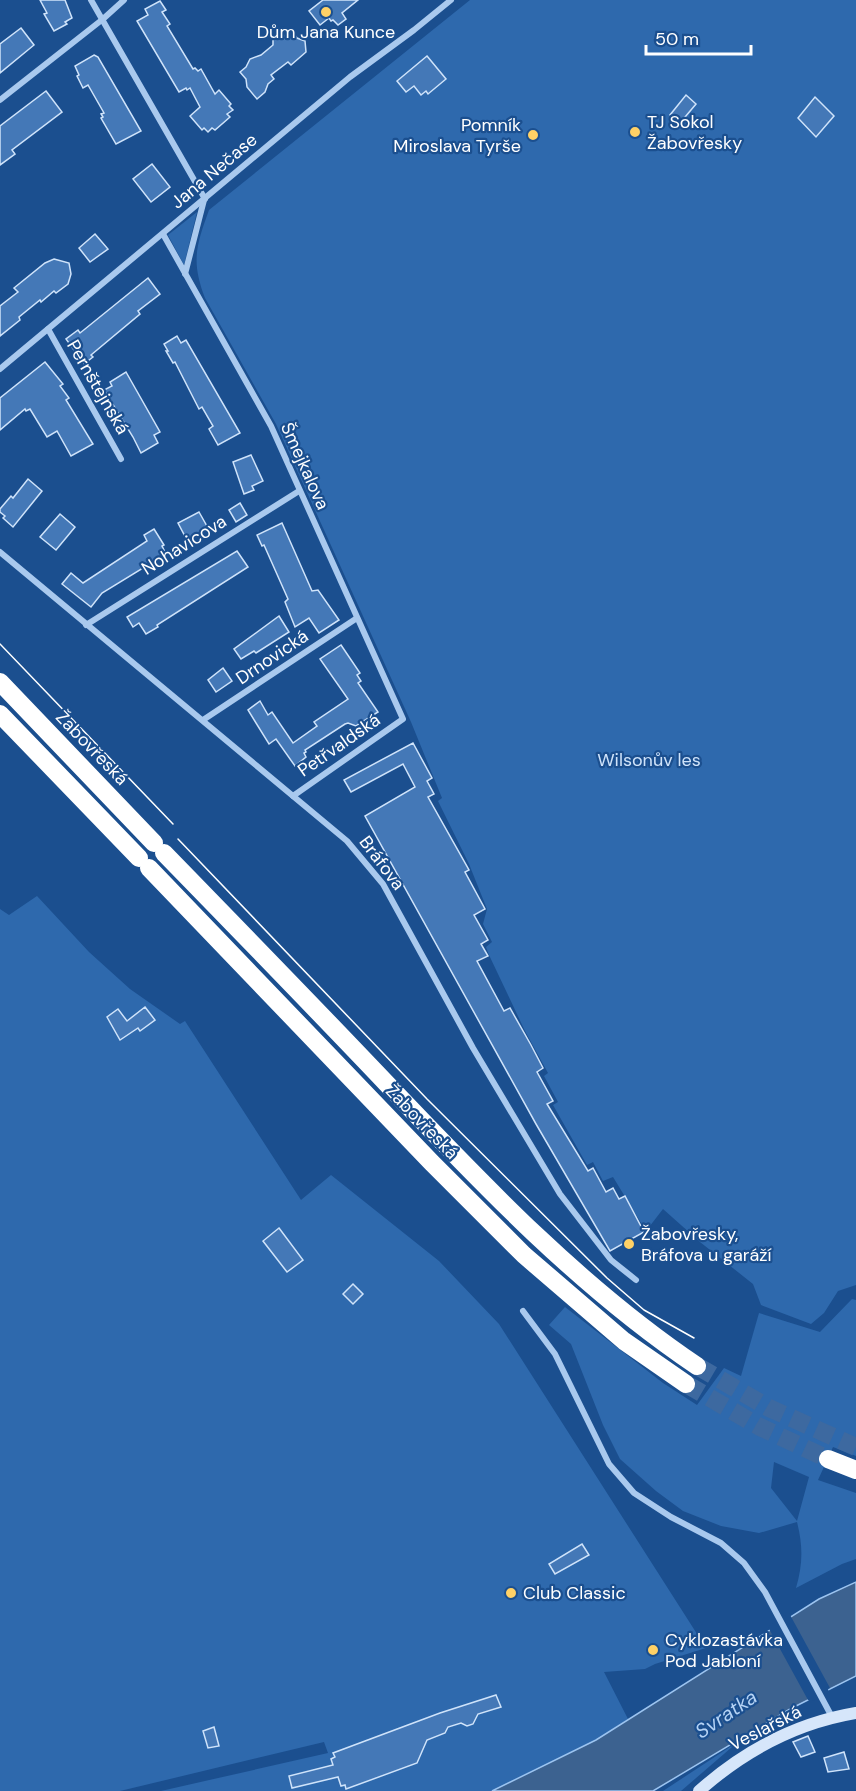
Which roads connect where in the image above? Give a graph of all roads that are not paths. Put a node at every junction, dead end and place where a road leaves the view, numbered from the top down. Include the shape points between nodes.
1 (92, 0) edge
2 (124, 0) edge
3 (451, 0) edge
4 (103, 19) junction
5 (0, 100) edge
6 (205, 199) junction
7 (163, 234) junction
8 (185, 274) junction
9 (48, 329) junction
10 (0, 369) edge
11 (122, 459) dead end
12 (299, 491) junction
13 (0, 552) edge
14 (357, 618) junction
15 (86, 625) junction
16 (0, 682) edge
17 (0, 714) edge
18 (403, 719) joint
19 (203, 720) junction
20 (293, 795) junction
21 (636, 1280) dead end
22 (523, 1311) dead end
23 (697, 1366) tunnel mouth
24 (686, 1384) tunnel mouth
25 (828, 1459) tunnel mouth
26 (856, 1470) edge
27 (856, 1713) edge
28 (832, 1717) junction
29 (699, 1791) edge

1 - 4 street
2 - 4 street
3 - 6 street, Jana Nečase via 350,77
4 - 5 street
4 - 6 street
6 - 7 street, Jana Nečase
6 - 8 street
7 - 8 street, Šmejkalova
7 - 9 street, Jana Nečase
8 - 12 street, Šmejkalova via 271,426
9 - 10 street, Jana Nečase
9 - 11 street, Pernštejnská
12 - 14 street, Šmejkalova
12 - 15 street, Nohavicova
13 - 15 street, Bráfova
14 - 18 street, Šmejkalova
14 - 19 street, Drnovická
15 - 19 street, Bráfova
16 - 23 highway, Žabovřeská via 525,1224 636,1323
17 - 24 highway, Žabovřeská via 524,1255 624,1341
18 - 20 street, Petřvaldská
19 - 20 street, Bráfova
20 - 21 street, Bráfova via 347,841 383,884 473,1048 560,1194 610,1260
22 - 28 street via 555,1354 609,1464 634,1492 733,1552 759,1581
25 - 26 highway
27 - 28 street, Veslařská
28 - 29 street, Veslařská via 794,1729 752,1751

